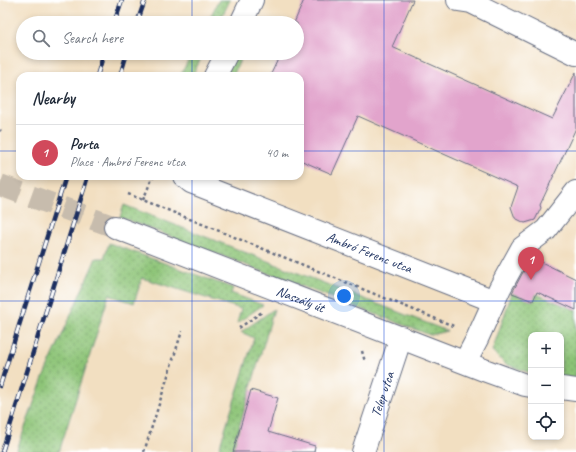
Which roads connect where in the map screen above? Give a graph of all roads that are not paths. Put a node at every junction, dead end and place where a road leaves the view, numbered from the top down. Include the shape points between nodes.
1 (252, 0) edge
2 (458, 0) edge
3 (244, 16) edge
4 (576, 54) edge
5 (224, 60) edge
6 (218, 72) edge
7 (189, 180) edge
8 (576, 192) edge
9 (115, 228) tunnel mouth
10 (494, 301) junction
11 (401, 337) junction
12 (465, 362) junction
13 (528, 385) edge
14 (564, 388) edge
15 (576, 390) edge
16 (363, 452) edge

1 - 3 street
2 - 4 street via 471,2
5 - 6 street
7 - 10 street, Ambró Ferenc utca
8 - 10 street via 546,230 522,248
9 - 11 street, Naszály út
10 - 12 street
11 - 12 street, Naszály út
11 - 16 street, Telep utca
12 - 13 street, Naszály út
14 - 15 street

